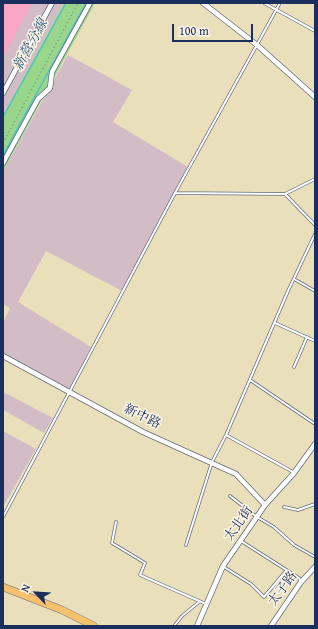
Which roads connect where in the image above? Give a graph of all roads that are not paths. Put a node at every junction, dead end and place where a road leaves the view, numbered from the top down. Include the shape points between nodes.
1 (52, 3) edge
2 (90, 3) edge
3 (203, 3) edge
4 (264, 3) edge
5 (280, 3) edge
6 (277, 10) junction
7 (315, 31) edge
8 (257, 46) junction
9 (3, 93) edge
10 (315, 97) edge
11 (3, 163) edge
12 (315, 179) edge
13 (175, 193) junction
14 (285, 194) junction
15 (315, 225) edge
16 (315, 234) edge
17 (294, 279) junction
18 (315, 291) edge
19 (275, 323) junction
20 (307, 337) junction
21 (315, 341) edge
22 (3, 356) edge
23 (294, 367) dead end
24 (250, 380) junction
25 (70, 391) junction
26 (315, 424) edge
27 (226, 435) junction
28 (314, 447) edge
29 (212, 462) junction
30 (294, 473) junction
31 (230, 496) dead end
32 (315, 504) edge
33 (266, 505) junction
34 (284, 507) dead end
35 (3, 517) edge
36 (257, 517) junction
37 (116, 522) dead end
38 (240, 540) junction
39 (186, 545) dead end
40 (315, 557) edge
41 (223, 566) junction
42 (315, 567) edge
43 (286, 571) junction
44 (301, 582) junction
45 (3, 587) edge
46 (200, 602) junction
47 (206, 604) junction
48 (94, 626) edge
49 (174, 626) edge
50 (197, 626) edge
51 (271, 626) edge

1 - 9 street
2 - 11 street via 52,72 50,88 38,99
3 - 8 street
4 - 6 lane
5 - 6 lane
6 - 7 lane
6 - 8 lane
8 - 10 street
8 - 13 lane
12 - 14 lane
13 - 14 lane
13 - 25 lane
14 - 15 lane
16 - 17 lane
17 - 18 lane
17 - 19 lane
19 - 20 lane
19 - 24 lane
20 - 21 lane
20 - 23 lane
22 - 25 street, 新中路
24 - 26 lane
24 - 27 lane
25 - 29 street, 新中路 via 143,432
25 - 35 lane
27 - 29 lane
27 - 30 lane
28 - 30 street, 太北街
29 - 33 street, 新中路 via 236,474
29 - 39 lane
30 - 33 street, 太北街
31 - 36 lane
32 - 34 lane via 298,510
33 - 36 street, 太北街
36 - 38 street, 太北街
36 - 40 lane via 274,527 294,545
37 - 46 lane via 112,543 145,563 140,575
38 - 41 street, 太北街
38 - 43 lane
41 - 43 lane via 251,584 264,596
41 - 47 street, 太北街
42 - 44 street, 太子路
43 - 44 lane via 299,578
44 - 51 street, 太子路
45 - 48 main road via 62,610
46 - 47 lane
46 - 49 lane
47 - 50 street, 太北街

